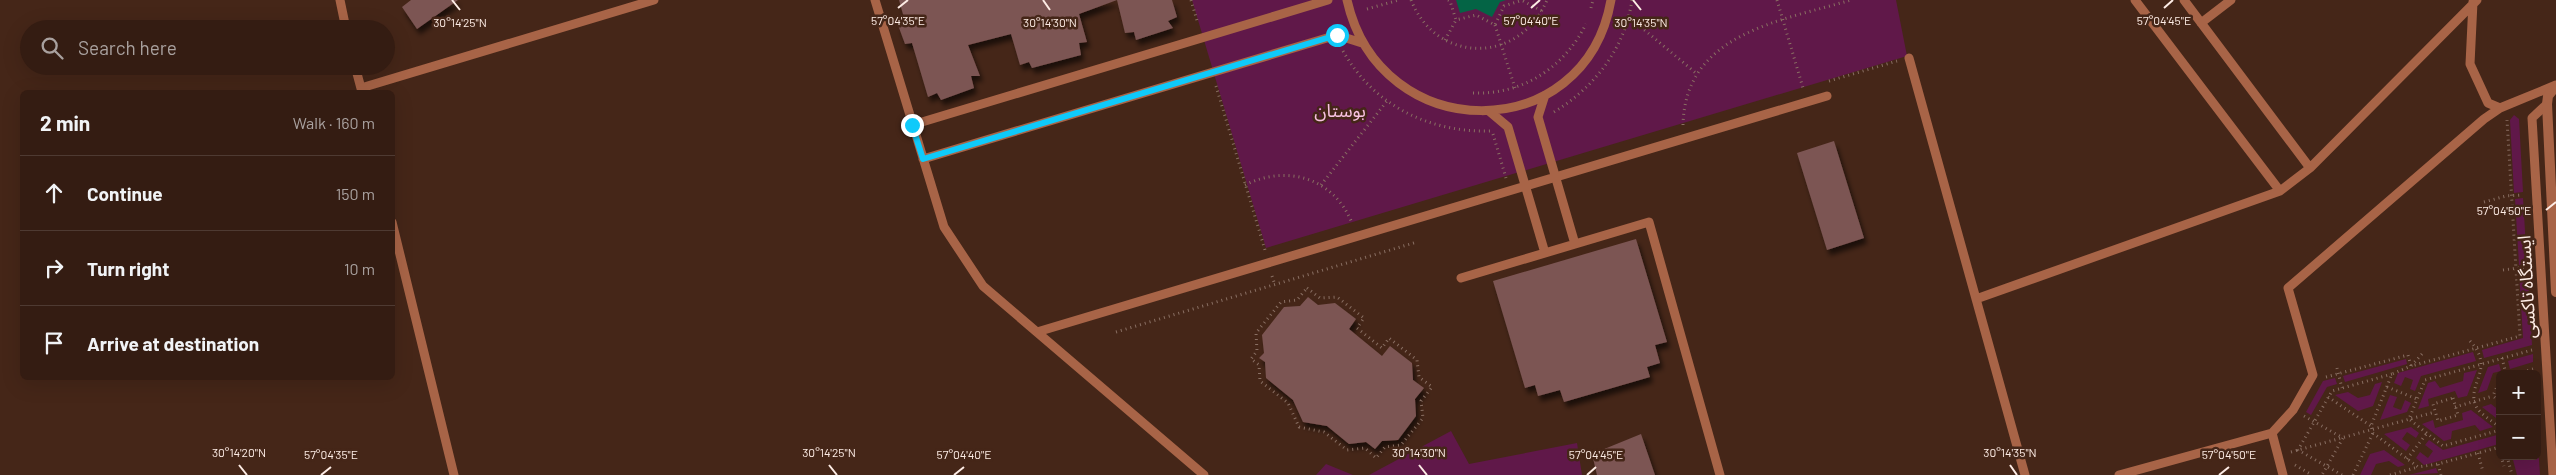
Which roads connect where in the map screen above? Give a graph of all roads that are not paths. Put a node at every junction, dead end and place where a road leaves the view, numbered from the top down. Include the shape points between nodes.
1 (340, 0) edge
2 (654, 0) edge
3 (875, 0) edge
4 (1328, 0) edge
5 (1347, 0) edge
6 (1612, 0) edge
7 (2135, 0) edge
8 (2184, 0) edge
9 (2231, 0) edge
10 (2474, 1) edge
11 (344, 20) edge
12 (2201, 23) junction
13 (1362, 42) junction
14 (1909, 58) dead end
15 (357, 75) edge
16 (2556, 86) edge
17 (361, 90) edge
18 (1827, 96) dead end
19 (1537, 103) junction
20 (2546, 104) junction
21 (2500, 108) junction
22 (1489, 111) junction
23 (912, 125) junction
24 (923, 159) junction
25 (2310, 168) junction
26 (1555, 177) junction
27 (1525, 186) junction
28 (2280, 191) junction
29 (395, 234) edge
30 (1575, 244) junction
31 (1545, 253) junction
32 (1462, 278) dead end
33 (2556, 292) edge
34 (1976, 299) junction
35 (1037, 332) junction
36 (2272, 433) junction
37 (454, 475) edge
38 (1204, 475) edge
39 (1720, 475) edge
40 (2025, 475) edge
41 (2119, 475) edge
42 (2283, 475) edge
43 (2553, 475) edge

1 - 11 lane
2 - 17 lane
3 - 23 lane
4 - 23 lane
5 - 13 lane
6 - 19 lane via 1601,35 1586,58 1567,79
7 - 28 lane
8 - 12 lane
9 - 12 lane
10 - 21 lane via 2470,64 2488,103
10 - 25 lane
12 - 25 lane
13 - 22 lane via 1388,75 1422,98 1448,108
13 - 24 lane via 1337,35
14 - 34 lane
15 - 17 lane
16 - 20 street
16 - 21 lane
18 - 26 lane
19 - 22 lane
19 - 26 lane via 1538,118
20 - 33 street
20 - 43 lane, ایستگاه تاکسی via 2532,118
21 - 36 lane via 2484,118 2288,288 2313,375 2293,410
22 - 27 lane via 1508,127
23 - 24 lane
24 - 35 lane via 944,227 983,286
25 - 28 lane
26 - 27 lane
26 - 30 lane
27 - 31 lane
27 - 35 lane
28 - 34 lane
29 - 37 lane
30 - 31 lane
30 - 39 lane via 1649,222
31 - 32 lane
34 - 40 lane
35 - 38 lane
36 - 41 lane
36 - 42 lane

